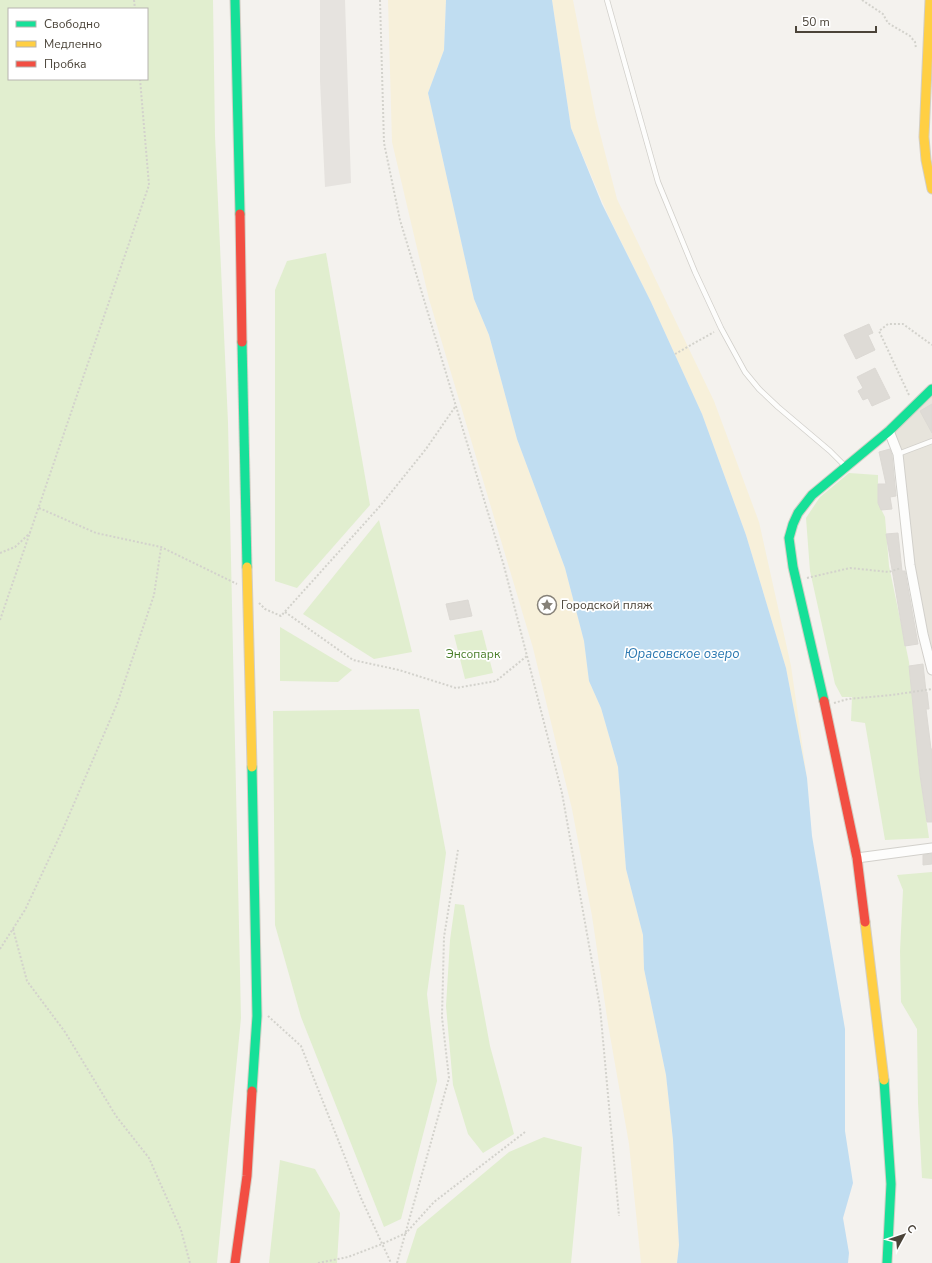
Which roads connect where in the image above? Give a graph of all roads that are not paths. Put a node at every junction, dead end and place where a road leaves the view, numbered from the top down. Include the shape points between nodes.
1 (235, 0) edge
2 (607, 0) edge
3 (930, 0) edge
4 (932, 189) edge
5 (932, 389) edge
6 (889, 431) junction
7 (932, 441) edge
8 (898, 454) junction
9 (846, 467) junction
10 (928, 632) edge
11 (932, 670) edge
12 (932, 848) edge
13 (857, 858) junction
14 (235, 1263) edge
15 (887, 1263) edge

1 - 14 main road via 257,1006 247,1176
2 - 9 lane via 658,182 721,328 746,372 759,389
3 - 4 main road via 924,137
5 - 6 main road
6 - 8 street
6 - 9 main road
7 - 8 lane
8 - 10 street via 910,565
9 - 13 main road via 812,494 804,504 793,524 790,554
10 - 11 street
12 - 13 street
13 - 15 main road via 886,1095 891,1184

